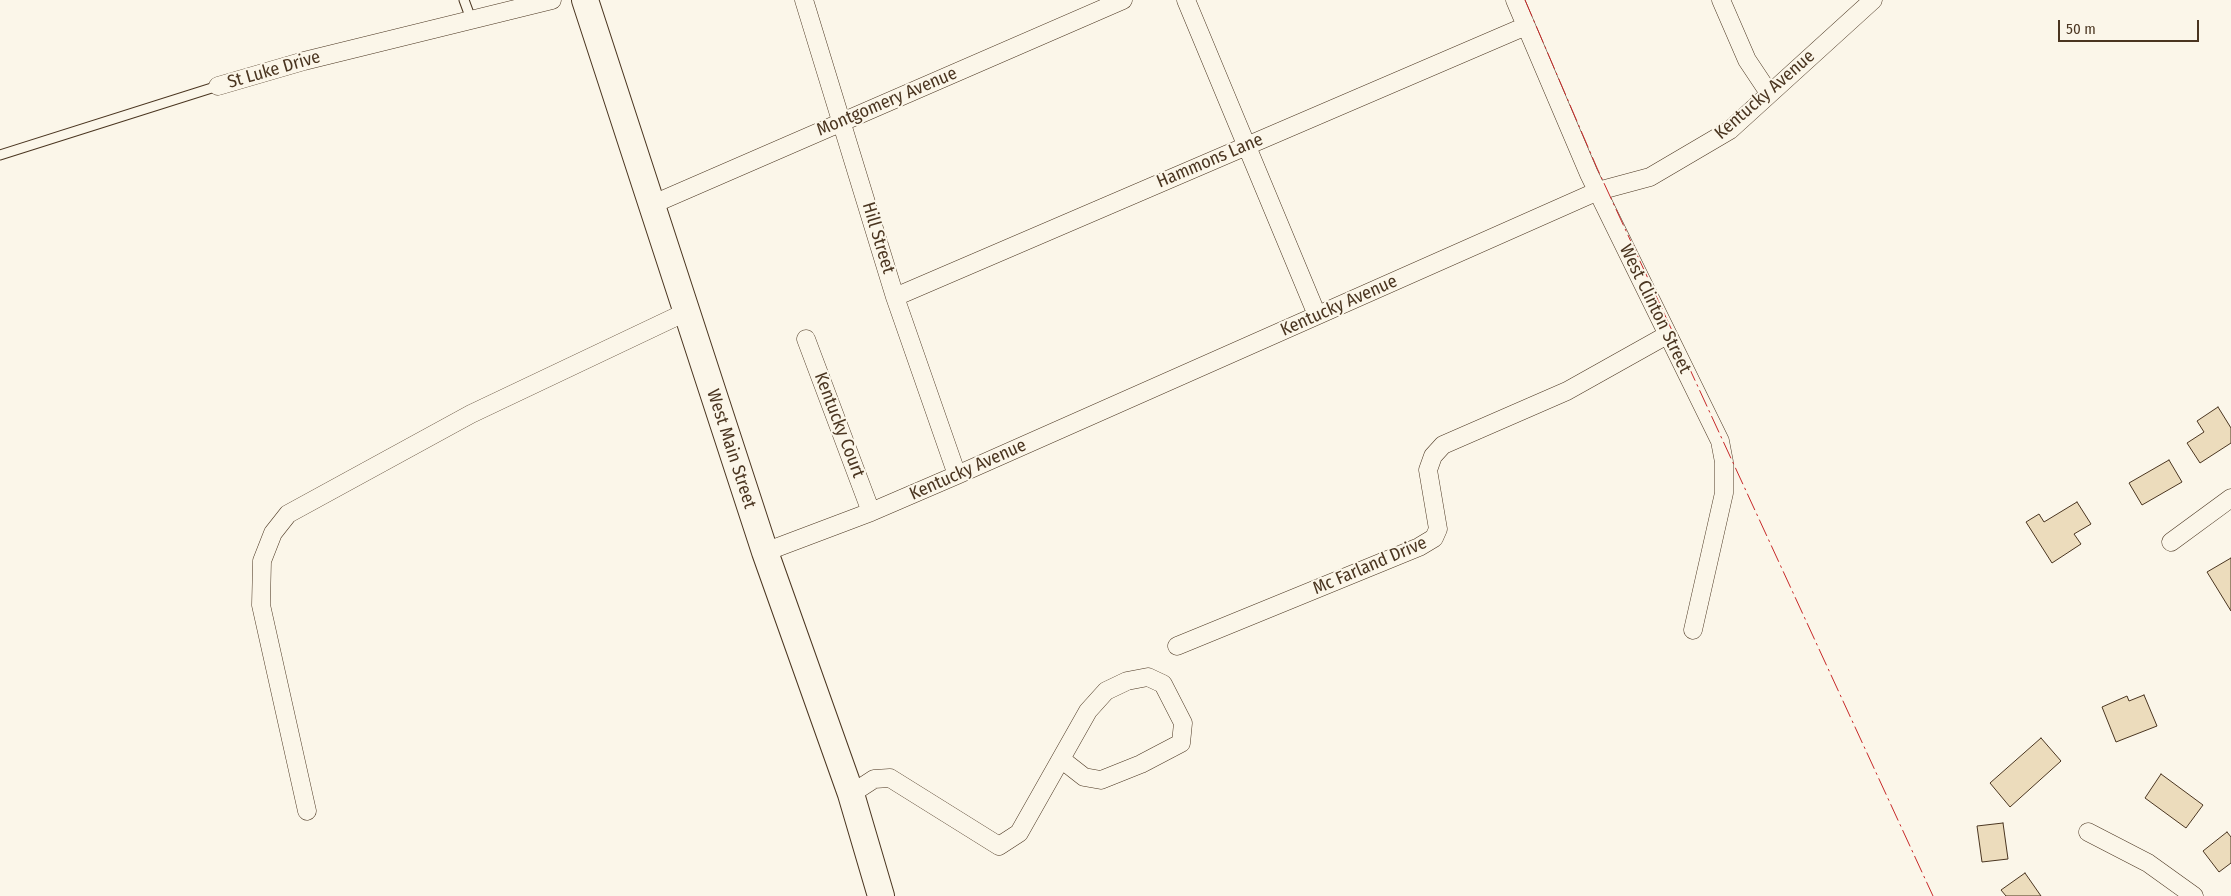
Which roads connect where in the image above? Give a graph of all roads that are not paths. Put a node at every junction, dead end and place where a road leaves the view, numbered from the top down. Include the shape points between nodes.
1 (464, 0) edge
2 (552, 0) edge
3 (585, 0) edge
4 (804, 0) edge
5 (1124, 0) edge
6 (1186, 0) edge
7 (1515, 0) edge
8 (1721, 0) edge
9 (1873, 0) edge
10 (471, 18) junction
11 (1526, 26) junction
12 (218, 86) joint
13 (1769, 93) junction
14 (841, 123) junction
15 (1247, 145) junction
16 (0, 155) edge
17 (1598, 191) junction
18 (652, 205) junction
19 (895, 297) junction
20 (686, 312) junction
21 (1317, 315) junction
22 (1667, 335) junction
23 (806, 339) dead end
24 (957, 475) junction
25 (2231, 498) edge
26 (871, 512) junction
27 (2171, 542) dead end
28 (766, 552) junction
29 (1693, 630) dead end
30 (1176, 646) dead end
31 (1062, 758) junction
32 (851, 794) junction
33 (308, 811) dead end
34 (2088, 832) dead end
35 (881, 896) edge
36 (2194, 896) edge

1 - 10 lane
2 - 10 street, St Luke Drive
3 - 18 main road, West Main Street
4 - 14 street, Hill Street
5 - 14 street, Montgomery Avenue
6 - 15 street
7 - 11 street, West Clinton Street
8 - 13 street via 1747,60
9 - 13 street, Kentucky Avenue
10 - 12 street, St Luke Drive
11 - 15 street, Hammons Lane
11 - 17 street, West Clinton Street
12 - 16 lane, St Luke Drive
13 - 17 street, Kentucky Avenue via 1730,130 1650,177
14 - 18 street, Montgomery Avenue
14 - 19 street, Hill Street
15 - 19 street, Hammons Lane
15 - 21 street
17 - 21 street, Kentucky Avenue
17 - 22 street, West Clinton Street
18 - 20 main road, West Main Street
19 - 24 street, Hill Street
20 - 28 main road, West Main Street
20 - 33 street via 470,414 288,514 272,533 262,561 261,605
21 - 24 street, Kentucky Avenue
22 - 29 street, West Clinton Street via 1720,441 1724,462 1724,493
22 - 30 street, Mc Farland Drive via 1567,391 1443,445 1433,456 1428,470 1438,529 1434,538 1419,547
23 - 26 street, Kentucky Court
24 - 26 street, Kentucky Avenue
25 - 27 street
26 - 28 street, Kentucky Avenue
28 - 32 main road, West Main Street
31 - 31 street via 1088,711 1106,691 1127,681 1148,677 1163,684 1183,723 1181,744 1101,780 1084,777
31 - 32 street via 1019,833 999,846 890,778 874,779
32 - 35 main road, West Main Street
34 - 36 street via 2148,863

